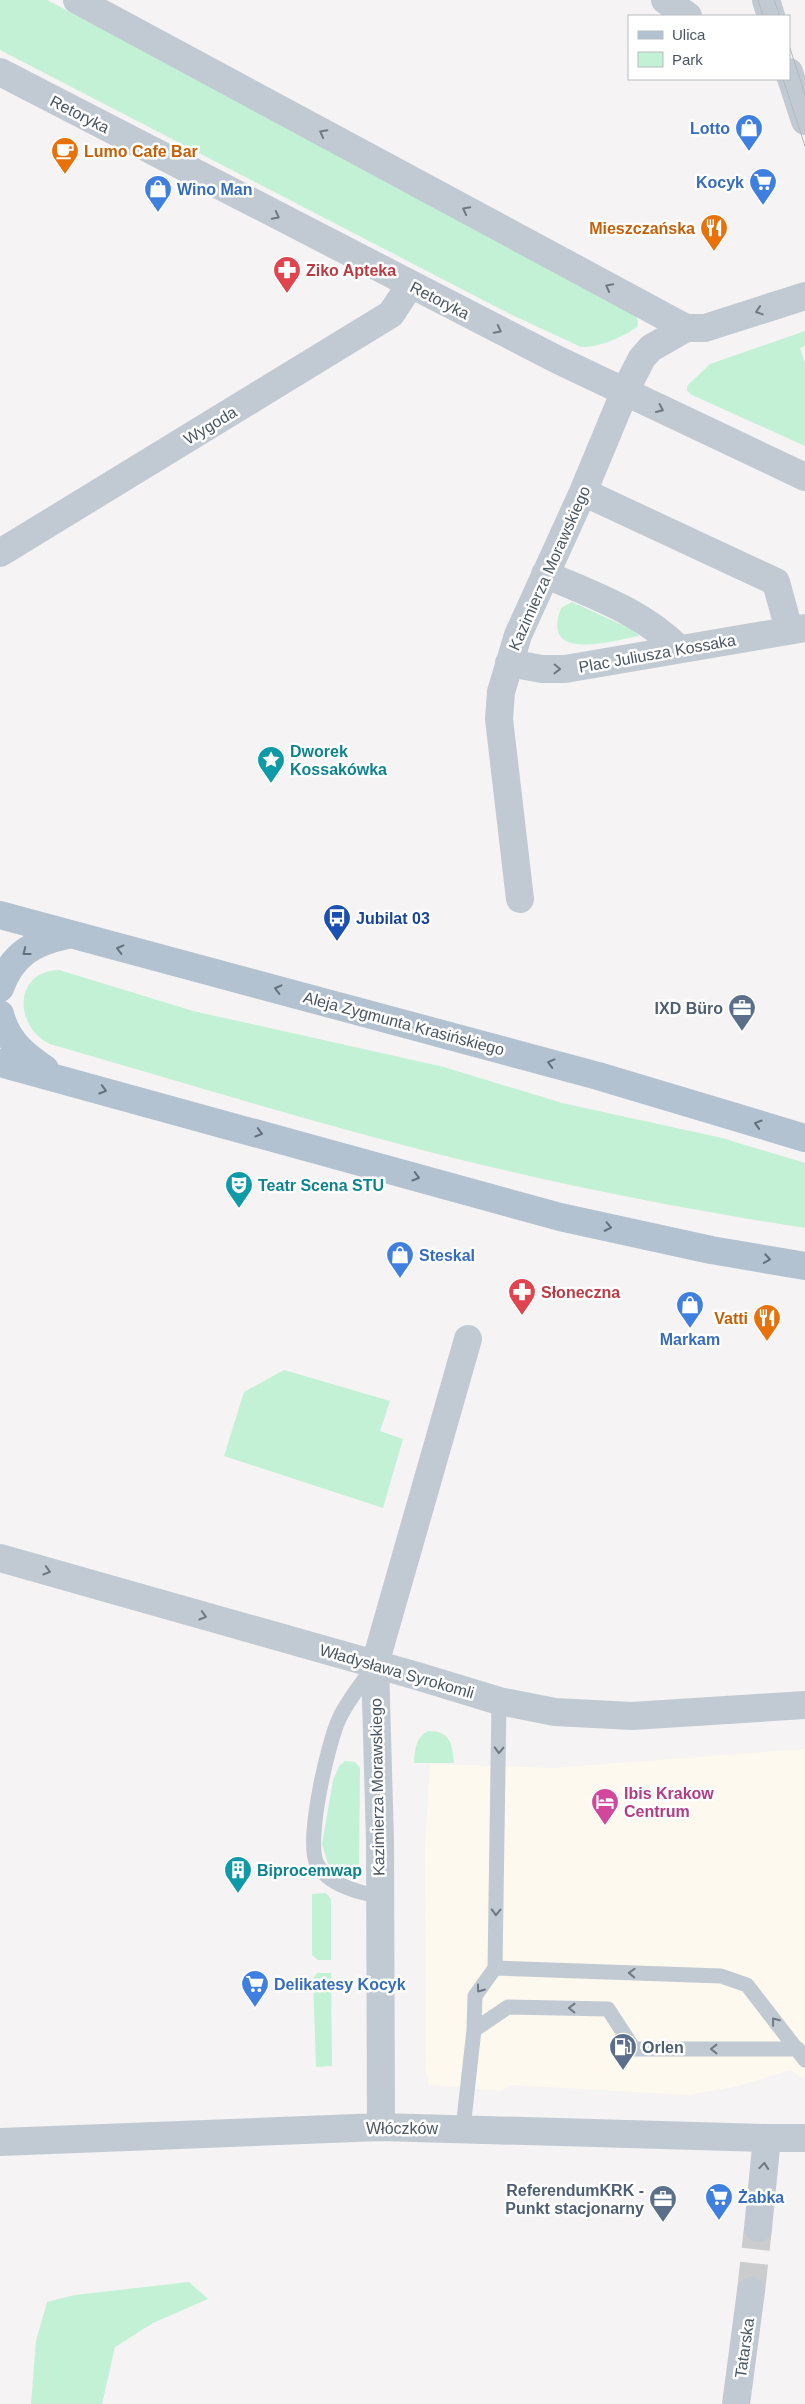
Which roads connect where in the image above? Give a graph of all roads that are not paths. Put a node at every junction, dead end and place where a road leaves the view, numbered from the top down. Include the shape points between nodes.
1 (77, 0) edge
2 (665, 0) edge
3 (766, 0) edge
4 (687, 15) edge
5 (771, 15) edge
6 (0, 72) edge
7 (787, 81) edge
8 (805, 121) edge
9 (410, 285) junction
10 (805, 296) edge
11 (686, 328) junction
12 (624, 391) junction
13 (805, 477) edge
14 (583, 492) junction
15 (0, 553) edge
16 (545, 574) junction
17 (797, 629) edge
18 (678, 648) junction
19 (509, 663) junction
20 (520, 899) dead end
21 (0, 916) edge
22 (67, 935) junction
23 (0, 988) edge
24 (0, 1014) edge
25 (0, 1063) edge
26 (56, 1077) junction
27 (805, 1138) edge
28 (805, 1266) edge
29 (468, 1339) dead end
30 (0, 1558) edge
31 (375, 1664) junction
32 (499, 1701) junction
33 (805, 1705) edge
34 (379, 1896) junction
35 (495, 1968) junction
36 (474, 2030) junction
37 (801, 2055) edge
38 (381, 2127) junction
39 (463, 2128) junction
40 (767, 2138) junction
41 (805, 2138) edge
42 (0, 2142) edge
43 (758, 2228) tunnel mouth
44 (751, 2291) tunnel mouth
45 (736, 2404) edge

11 -> 1 street
2 - 4 street
3 - 5 street
6 -> 9 street, Retoryka
7 - 8 street
9 -> 12 street, Retoryka
9 - 15 street, Wygoda via 392,314
10 -> 11 street via 705,328
11 - 12 street, Kazimierza Morawskiego via 651,348
12 -> 13 street, Retoryka
12 - 14 street, Kazimierza Morawskiego
14 - 16 street, Kazimierza Morawskiego
14 - 17 street via 776,582
16 - 18 street via 638,616
16 - 19 street, Kazimierza Morawskiego
17 - 18 street, Plac Juliusza Kossaka
19 -> 18 street, Plac Juliusza Kossaka via 565,669
19 - 20 street, Kazimierza Morawskiego via 501,692 499,719
21 - 22 main road, Aleja Zygmunta Krasińskiego
22 -> 23 main road via 45,940 16,959
27 -> 22 main road, Aleja Zygmunta Krasińskiego via 598,1076
24 - 26 main road via 11,1041
25 - 26 main road
26 -> 28 main road via 560,1217 711,1250
29 - 31 street, Kazimierza Morawskiego
30 -> 31 street, Władysława Syrokomli
31 - 32 street, Władysława Syrokomli
31 - 34 street, Kazimierza Morawskiego
31 - 34 lane via 339,1719 319,1794 312,1843 317,1864 332,1880 363,1894
32 - 33 street, Władysława Syrokomli via 555,1712 632,1716
32 -> 35 lane
34 - 38 street, Kazimierza Morawskiego
35 -> 36 lane via 475,1996
37 -> 35 lane via 747,1985 721,1976
37 -> 36 lane via 634,2049 608,2009 508,2007
36 - 39 lane
38 - 39 street, Włóczków
38 - 42 street, Włóczków
39 - 40 street, Włóczków
40 - 41 street, Włóczków
43 -> 40 street
44 - 45 street, Tatarska

